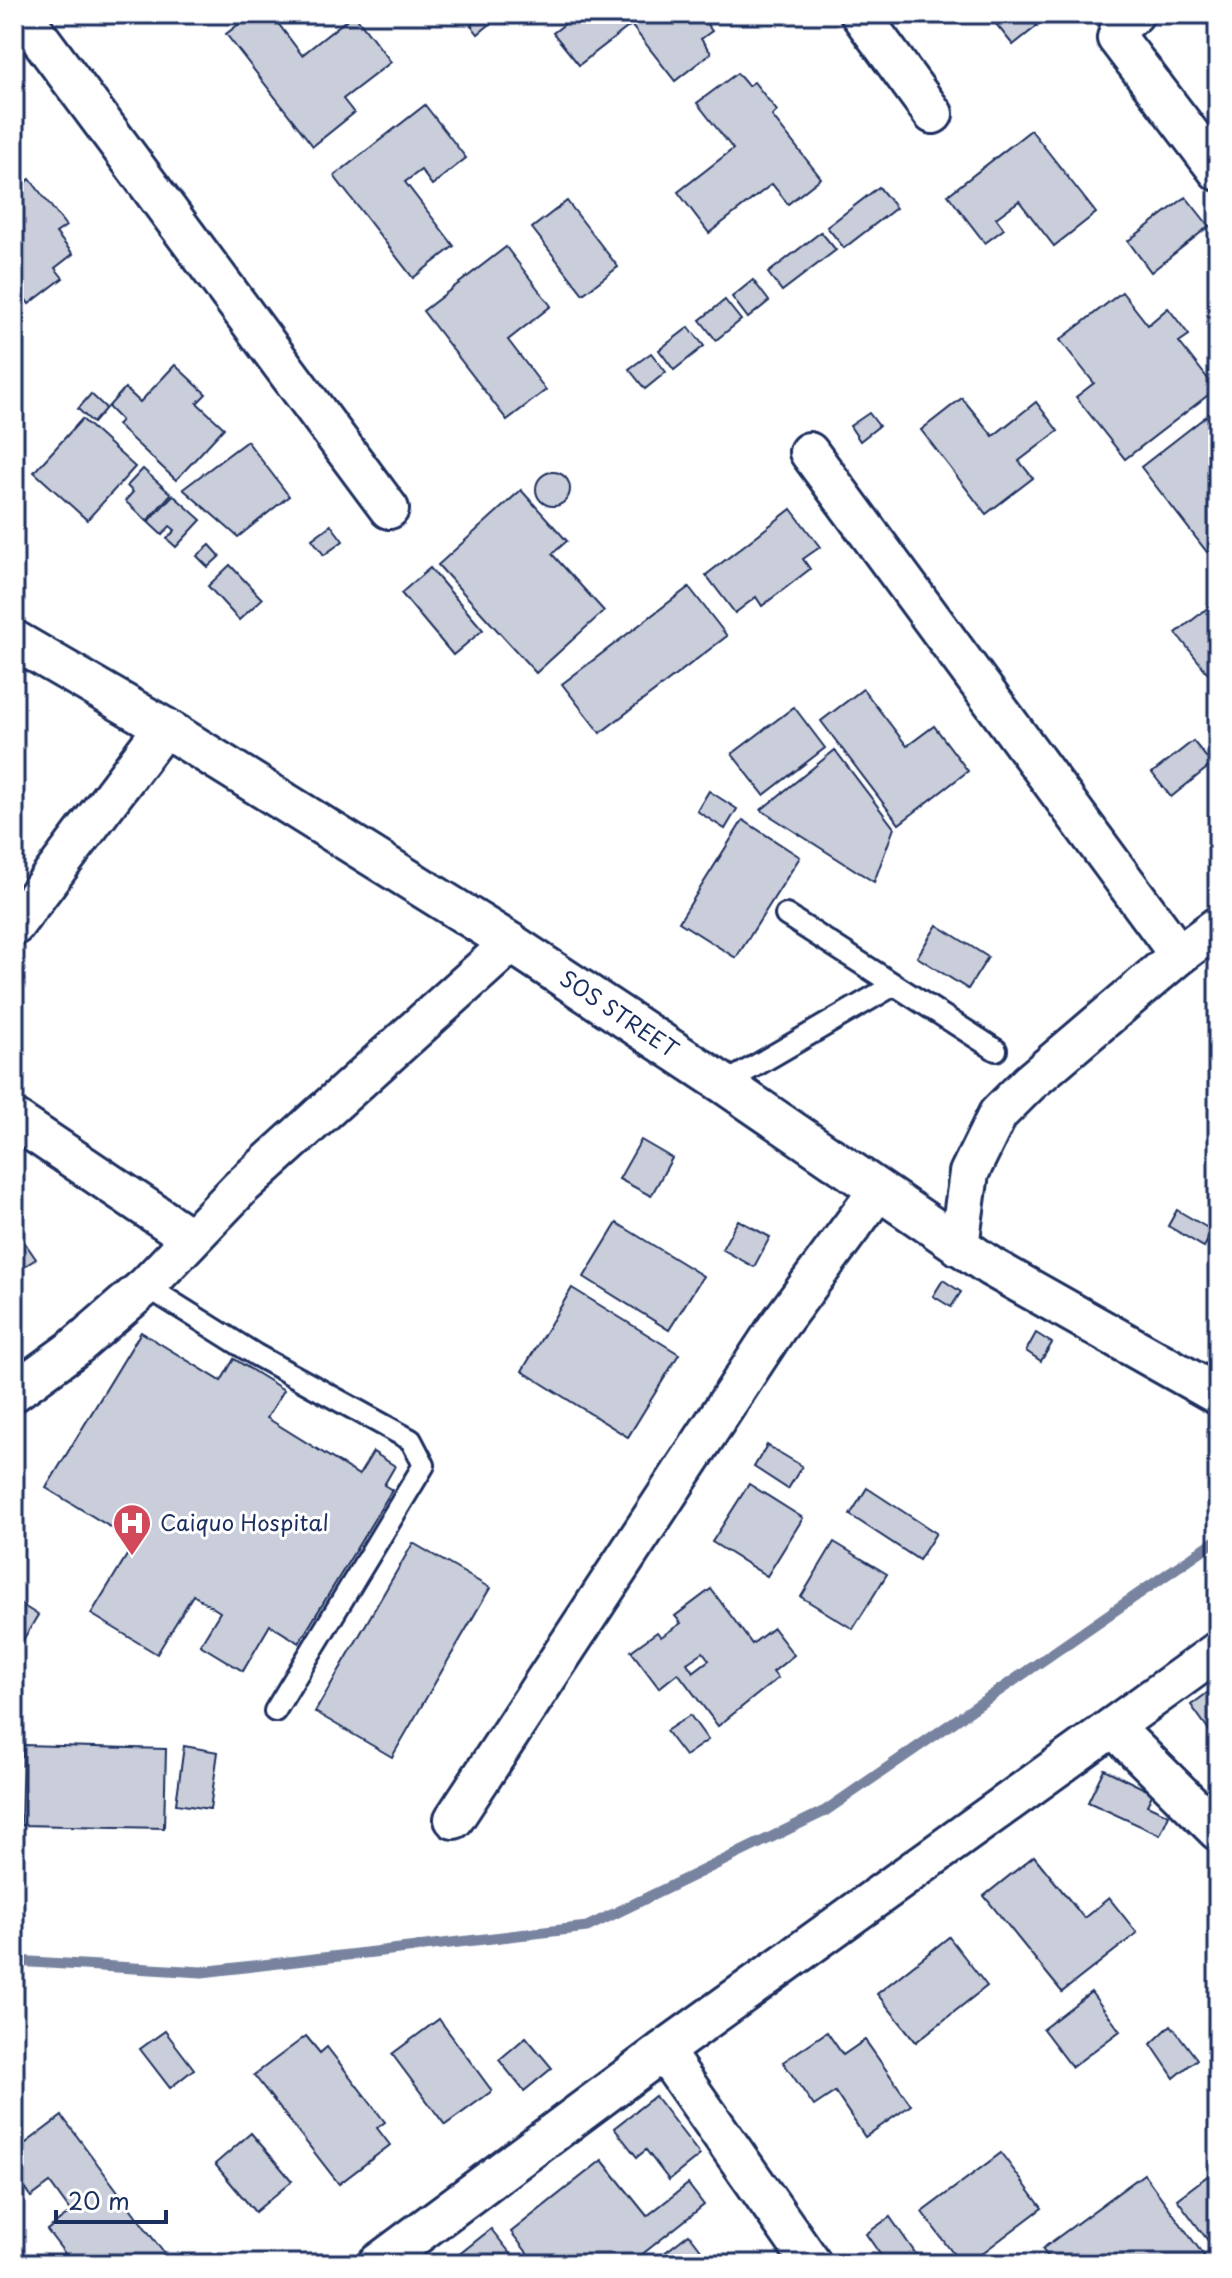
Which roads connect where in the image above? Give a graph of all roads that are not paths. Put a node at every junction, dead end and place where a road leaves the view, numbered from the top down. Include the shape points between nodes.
1 (22, 14) edge
2 (860, 14) edge
3 (1134, 14) edge
4 (933, 114) dead end
5 (1218, 171) edge
6 (809, 452) dead end
7 (389, 509) dead end
8 (14, 640) edge
9 (164, 727) junction
10 (786, 915) dead end
11 (14, 926) edge
12 (1218, 926) edge
13 (511, 943) junction
14 (1179, 955) junction
15 (894, 985) junction
16 (996, 1050) dead end
17 (724, 1084) junction
18 (14, 1119) edge
19 (878, 1191) junction
20 (191, 1238) junction
21 (959, 1246) junction
22 (146, 1286) junction
23 (14, 1392) edge
24 (1218, 1395) edge
25 (1218, 1651) edge
26 (275, 1711) dead end
27 (1113, 1727) junction
28 (454, 1819) dead end
29 (1218, 1831) edge
30 (663, 2051) junction
31 (377, 2264) edge
32 (812, 2264) edge

1 - 7 street
2 - 4 street
3 - 5 street via 1121,25 1117,38
6 - 14 street
8 - 9 street, SOS STREET
9 - 11 street
9 - 13 street, SOS STREET
10 - 15 lane
12 - 14 street
13 - 17 street, SOS STREET
13 - 20 street
14 - 21 street via 998,1114 969,1173
15 - 16 lane
15 - 17 lane
17 - 19 street, SOS STREET
18 - 20 street
19 - 21 street, SOS STREET
19 - 28 street via 776,1329
20 - 22 street
21 - 24 street, SOS STREET
22 - 23 street
22 - 26 lane via 256,1355 411,1440 424,1465
25 - 27 street
27 - 29 street
27 - 30 street
30 - 31 street
30 - 32 street

